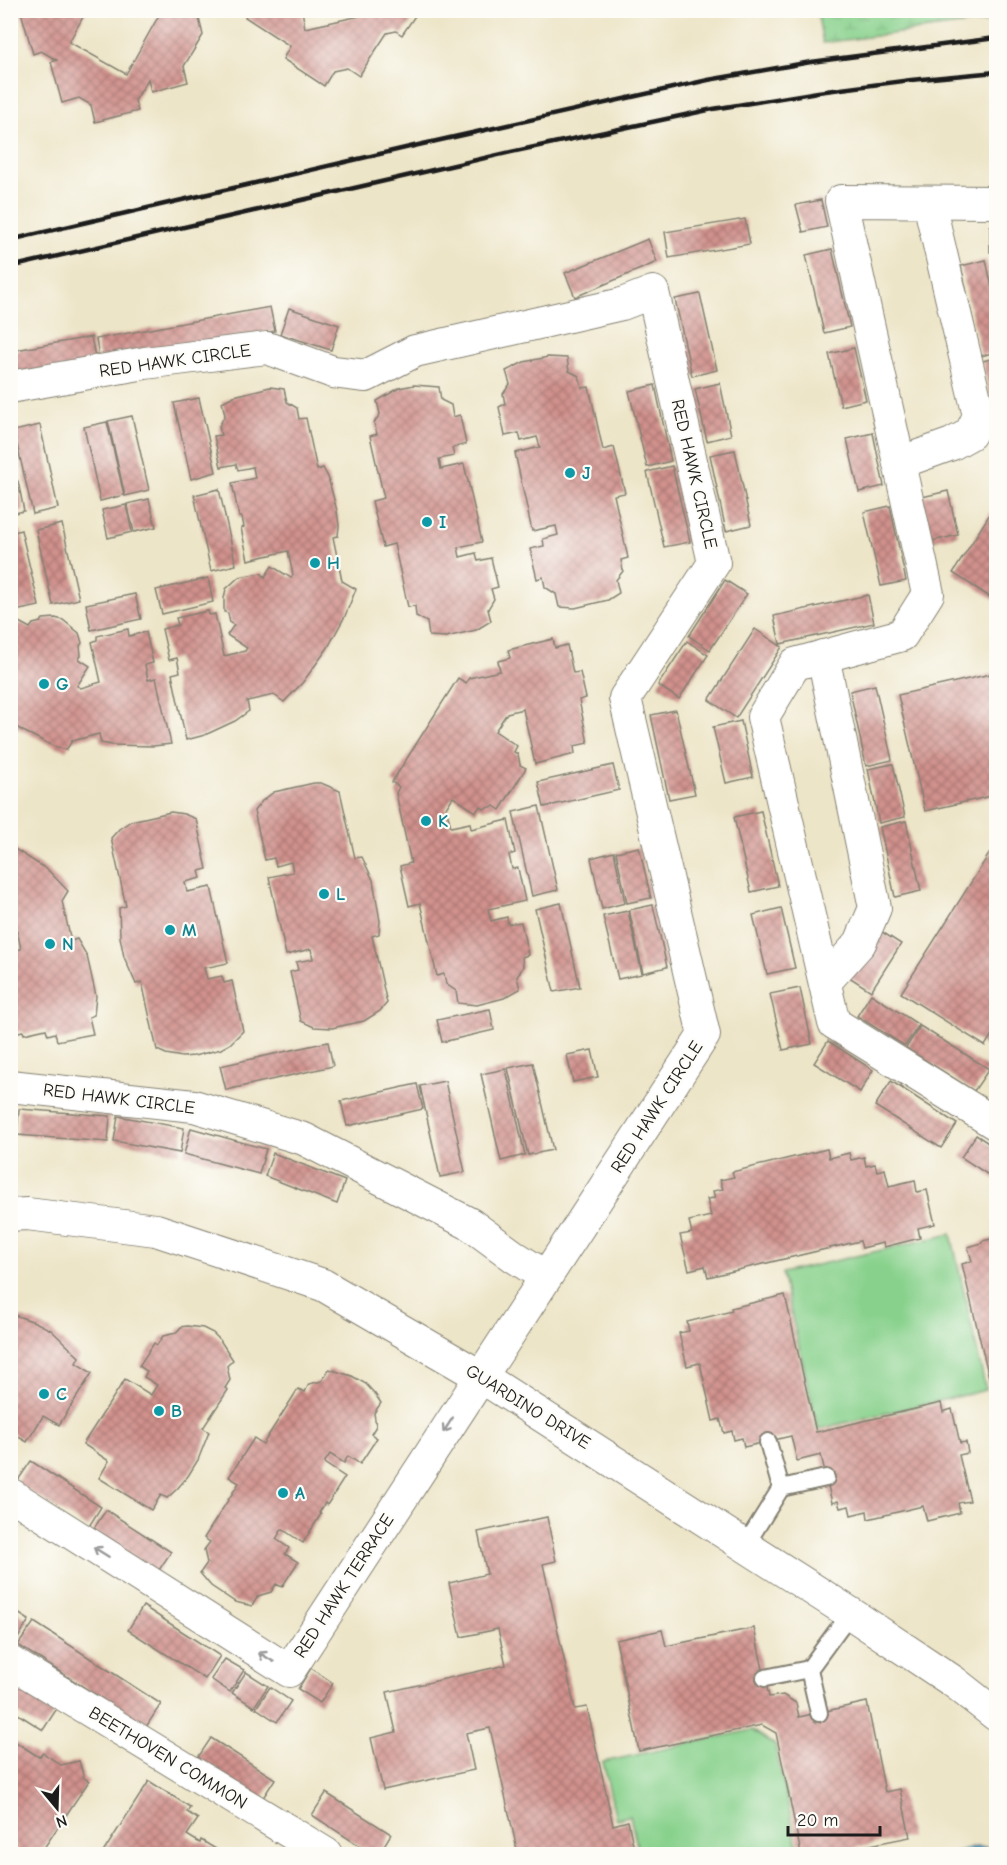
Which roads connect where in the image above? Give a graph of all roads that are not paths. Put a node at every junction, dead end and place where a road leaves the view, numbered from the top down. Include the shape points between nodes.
1 (928, 202) junction
2 (996, 202) edge
3 (10, 387) edge
4 (899, 463) junction
5 (823, 656) junction
6 (825, 982) junction
7 (10, 1086) edge
8 (996, 1124) edge
9 (10, 1215) edge
10 (546, 1277) junction
11 (480, 1376) junction
12 (768, 1442) dead end
13 (826, 1478) dead end
14 (781, 1488) junction
15 (10, 1494) edge
16 (745, 1546) junction
17 (850, 1614) junction
18 (10, 1662) edge
19 (809, 1669) junction
20 (765, 1678) dead end
21 (819, 1713) dead end
22 (996, 1715) edge
23 (326, 1854) edge

1 - 2 street
1 - 4 street via 979,416 970,434
1 - 4 street via 841,201
3 - 10 street, RED HAWK CIRCLE via 145,363 267,348 333,372 366,376 415,351 622,304 653,292 714,563 625,698 704,1035
4 - 5 street via 928,594 902,635
5 - 6 street via 875,908 860,943
5 - 6 street via 795,664 763,717
6 - 8 street via 834,1023
7 - 10 street, RED HAWK CIRCLE via 194,1106 304,1139 470,1224
9 - 11 street, GUARDINO DRIVE via 156,1230 312,1281
10 - 11 street, RED HAWK CIRCLE
11 -> 15 street, RED HAWK TERRACE via 289,1671
11 - 16 street, GUARDINO DRIVE
12 - 14 lane
13 - 14 lane
14 - 16 lane
16 - 17 street, GUARDINO DRIVE
17 - 19 lane
17 - 22 street, GUARDINO DRIVE via 954,1682
18 - 23 street, BEETHOVEN COMMON
19 - 20 lane
19 - 21 lane

